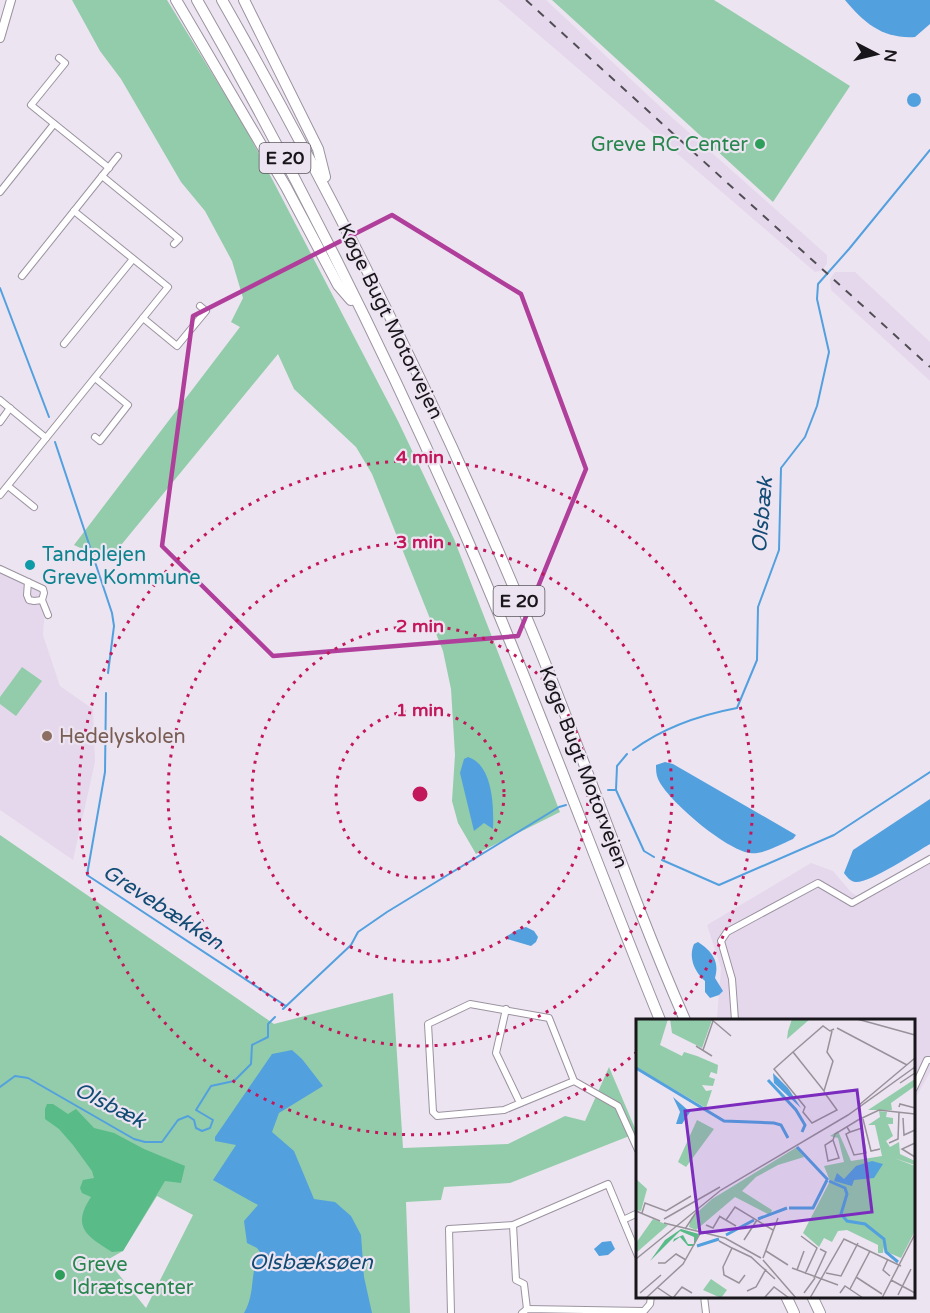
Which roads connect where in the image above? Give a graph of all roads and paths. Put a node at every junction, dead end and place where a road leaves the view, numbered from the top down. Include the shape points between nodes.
1 (11, 0) edge
2 (176, 0) edge
3 (197, 0) edge
4 (222, 0) edge
5 (244, 0) edge
6 (4, 10) edge
7 (0, 38) edge
8 (59, 58) dead end
9 (54, 124) junction
10 (118, 156) dead end
11 (109, 168) junction
12 (102, 176) junction
13 (0, 192) edge
14 (328, 192) junction
15 (74, 211) junction
16 (174, 244) dead end
17 (133, 259) junction
18 (22, 276) dead end
19 (200, 306) dead end
20 (143, 318) junction
21 (365, 320) junction
22 (64, 344) dead end
23 (95, 378) junction
24 (0, 400) edge
25 (10, 408) junction
26 (0, 422) edge
27 (95, 437) dead end
28 (46, 438) junction
29 (8, 486) junction
30 (0, 495) edge
31 (34, 507) dead end
32 (0, 569) edge
33 (28, 582) junction
34 (42, 600) junction
35 (48, 615) dead end
36 (930, 859) edge
37 (506, 1009) junction
38 (660, 1019) edge
39 (686, 1019) edge
40 (735, 1019) edge
41 (930, 1060) edge
42 (574, 1081) junction
43 (915, 1086) edge
44 (520, 1103) junction
45 (636, 1146) edge
46 (636, 1214) edge
47 (623, 1220) junction
48 (513, 1225) junction
49 (636, 1251) edge
50 (651, 1298) edge
51 (704, 1298) edge
52 (787, 1298) edge
53 (813, 1298) edge
54 (524, 1311) edge
55 (577, 1312) edge
56 (820, 1312) edge
57 (451, 1313) edge
58 (706, 1313) edge
59 (794, 1313) edge

1 - 6 street
2 - 21 highway via 286,187 338,285
3 - 21 highway, Køge Bugt Motorvejen / E 20 via 292,170
4 - 14 highway, Køge Bugt Motorvejen / E 20
5 - 14 highway via 318,149
6 - 7 street
8 - 9 street via 65,63 31,105
9 - 11 street
9 - 13 street
10 - 11 street
11 - 12 street
12 - 15 street
12 - 16 street via 179,238
14 - 39 highway, Køge Bugt Motorvejen / E 20 via 496,547
15 - 17 street
15 - 18 street
17 - 20 street via 168,287
17 - 22 street
19 - 20 street via 206,311 177,346
20 - 23 street
21 - 38 highway, Køge Bugt Motorvejen / E 20 via 474,555
23 - 27 street via 128,405 100,441
23 - 28 street
24 - 25 street
25 - 26 street
25 - 28 street
28 - 29 street
29 - 30 street
29 - 31 street
32 - 33 street
33 - 34 street via 43,589
33 - 34 street via 29,600
34 - 35 street
36 - 40 street via 852,903 818,883 727,932 721,941 732,979
37 - 42 street via 549,1017
37 - 44 street via 496,1053
37 - 44 street via 470,1004 428,1024 433,1112 437,1116 504,1110
41 - 43 street
42 - 44 street
42 - 45 street via 618,1106
46 - 47 street
47 - 48 street via 608,1184
47 - 49 street
48 - 54 street via 516,1281 524,1284
48 - 57 street via 449,1229
50 - 55 street via 644,1311
51 - 58 street
52 - 59 highway
53 - 56 highway
54 - 55 street

